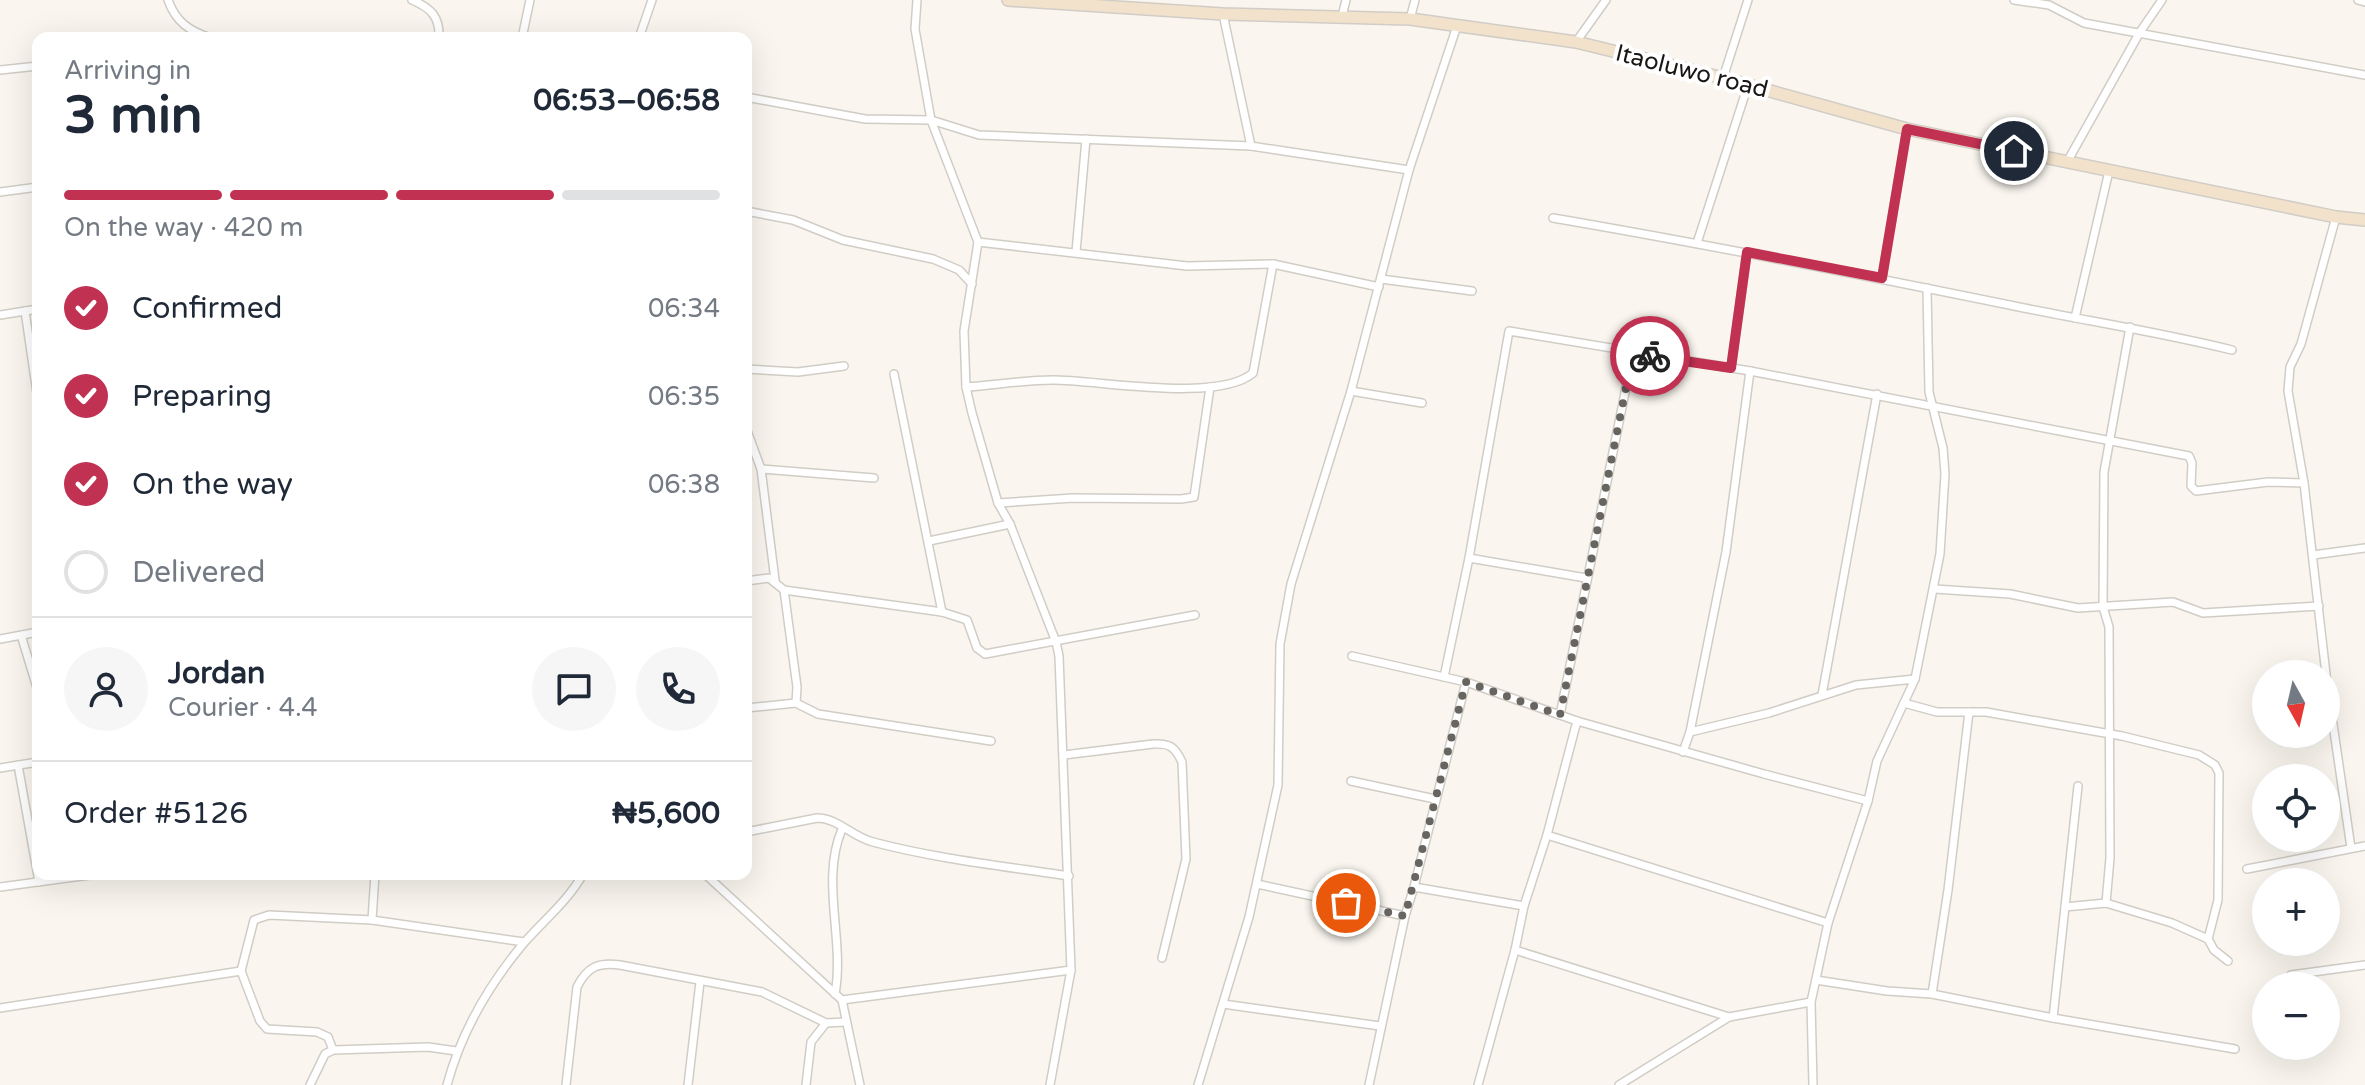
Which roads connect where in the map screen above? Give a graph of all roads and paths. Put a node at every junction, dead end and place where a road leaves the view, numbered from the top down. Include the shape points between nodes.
1 (168, 0) edge
2 (412, 0) edge
3 (530, 0) edge
4 (652, 0) edge
5 (917, 0) edge
6 (1008, 0) edge
7 (1346, 0) edge
8 (1415, 0) edge
9 (1606, 0) edge
10 (1748, 0) edge
11 (2014, 0) edge
12 (2162, 0) edge
13 (2358, 0) edge
14 (2365, 2) edge
15 (1184, 6) edge
16 (1223, 14) junction
17 (1342, 16) junction
18 (1410, 19) junction
19 (1457, 26) junction
20 (192, 32) edge
21 (439, 32) edge
22 (523, 32) edge
23 (641, 32) edge
24 (2140, 32) junction
25 (1576, 42) junction
26 (32, 67) edge
27 (0, 70) edge
28 (2365, 75) edge
29 (1723, 78) junction
30 (1748, 85) junction
31 (752, 98) edge
32 (931, 120) junction
33 (1907, 129) junction
34 (1086, 139) junction
35 (1251, 146) junction
36 (2067, 162) junction
37 (1409, 170) junction
38 (2109, 171) junction
39 (32, 188) edge
40 (0, 192) edge
41 (752, 212) edge
42 (2336, 217) junction
43 (1553, 218) dead end
44 (2365, 220) edge
45 (978, 242) junction
46 (1697, 243) junction
47 (1076, 252) junction
48 (1747, 252) junction
49 (1273, 264) junction
50 (1882, 278) junction
51 (1380, 283) junction
52 (972, 284) junction
53 (1927, 288) junction
54 (1472, 291) dead end
55 (32, 310) edge
56 (25, 311) junction
57 (0, 315) edge
58 (2075, 318) junction
59 (2130, 327) junction
60 (2232, 350) dead end
61 (1633, 353) junction
62 (32, 359) edge
63 (844, 366) dead end
64 (1731, 368) junction
65 (752, 369) edge
66 (1750, 371) junction
67 (894, 374) dead end
68 (966, 387) junction
69 (1210, 387) junction
70 (1351, 391) junction
71 (1877, 394) junction
72 (1422, 403) dead end
73 (1931, 404) junction
74 (2111, 441) junction
75 (752, 444) edge
76 (761, 469) junction
77 (874, 478) dead end
78 (2304, 483) junction
79 (998, 503) junction
80 (1010, 524) junction
81 (929, 541) junction
82 (2365, 548) edge
83 (2313, 555) junction
84 (1469, 558) junction
85 (1586, 578) junction
86 (752, 580) edge
87 (775, 580) junction
88 (1935, 589) junction
89 (784, 590) junction
90 (2319, 606) junction
91 (2103, 607) junction
92 (942, 612) junction
93 (1195, 615) dead end
94 (32, 633) edge
95 (21, 635) junction
96 (0, 639) edge
97 (1056, 642) junction
98 (1352, 656) dead end
99 (2324, 660) edge
100 (32, 671) edge
101 (1444, 677) junction
102 (1915, 679) junction
103 (1466, 682) junction
104 (1822, 695) junction
105 (796, 703) junction
106 (1904, 703) junction
107 (752, 707) edge
108 (1969, 712) junction
109 (1560, 715) junction
110 (1577, 721) junction
111 (1690, 732) junction
112 (2108, 735) junction
113 (991, 741) dead end
114 (2337, 748) edge
115 (1683, 752) junction
116 (1064, 755) junction
117 (32, 763) edge
118 (18, 765) junction
119 (0, 768) edge
120 (1351, 781) dead end
121 (2078, 786) dead end
122 (1435, 799) junction
123 (1868, 801) junction
124 (842, 829) junction
125 (752, 831) edge
126 (1547, 835) junction
127 (32, 843) edge
128 (2365, 846) edge
129 (2351, 848) junction
130 (2247, 869) dead end
131 (1069, 876) junction
132 (54, 880) edge
133 (375, 880) edge
134 (580, 880) edge
135 (712, 880) edge
136 (39, 882) joint
137 (1257, 884) junction
138 (0, 887) edge
139 (1414, 887) junction
140 (2106, 903) junction
141 (1524, 906) junction
142 (2065, 907) junction
143 (1405, 916) junction
144 (372, 920) junction
145 (1828, 923) junction
146 (2208, 939) junction
147 (524, 942) junction
148 (1515, 950) junction
149 (1162, 958) dead end
150 (2228, 961) dead end
151 (2365, 965) edge
152 (1071, 970) junction
153 (241, 971) junction
154 (2313, 972) edge
155 (1816, 980) junction
156 (700, 982) junction
157 (835, 994) junction
158 (1932, 994) junction
159 (842, 1000) junction
160 (1811, 1002) junction
161 (1223, 1004) junction
162 (0, 1008) edge
163 (1729, 1017) junction
164 (2053, 1018) junction
165 (845, 1022) junction
166 (826, 1023) junction
167 (1380, 1026) junction
168 (2235, 1049) dead end
169 (333, 1050) junction
170 (456, 1051) junction
171 (310, 1085) edge
172 (447, 1085) edge
173 (566, 1085) edge
174 (688, 1085) edge
175 (806, 1085) edge
176 (860, 1085) edge
177 (1050, 1085) edge
178 (1198, 1085) edge
179 (1369, 1085) edge
180 (1478, 1085) edge
181 (1619, 1085) edge
182 (1813, 1085) edge

1 - 20 street
2 - 21 street via 432,10
3 - 22 street
4 - 23 street
5 - 32 street via 915,29
6 - 15 street, Itaoluwo road
7 - 17 street
8 - 18 street
9 - 25 street
10 - 29 street
11 - 24 street via 2049,5 2084,23
12 - 24 street
13 - 14 street
15 - 16 street, Itaoluwo road
16 - 17 street, Itaoluwo road
16 - 35 street
17 - 18 street, Itaoluwo road
18 - 19 street, Itaoluwo road
19 - 25 street, Itaoluwo road
19 - 37 street
24 - 28 street
24 - 36 street
25 - 29 street, Itaoluwo road
26 - 27 street
29 - 30 street, Itaoluwo road
30 - 33 street, Itaoluwo road
30 - 46 street
31 - 32 street via 865,119
32 - 34 street via 979,135
32 - 45 street
33 - 36 street, Itaoluwo road
33 - 50 street
34 - 35 street
34 - 47 street
35 - 37 street
36 - 38 street, Itaoluwo road
37 - 51 street
38 - 42 street, Itaoluwo road
38 - 58 street
39 - 40 street
41 - 52 street via 793,220 843,240 933,259 959,270
42 - 44 street, Itaoluwo road
42 - 78 street via 2288,376
43 - 46 street
45 - 47 street
45 - 52 street
46 - 48 street
47 - 49 street via 1187,266
48 - 50 street
48 - 64 street
49 - 51 street
49 - 69 street via 1253,373
50 - 53 street
51 - 54 street
51 - 70 street
52 - 68 street via 964,331
53 - 58 street
53 - 73 street
55 - 56 street
56 - 57 street
56 - 62 street
58 - 59 street
59 - 60 street
59 - 74 street
61 - 64 street
61 - 84 street via 1509,331
61 - 85 street
63 - 65 street via 798,372
64 - 66 street
66 - 71 street
66 - 111 street via 1726,552
67 - 81 street
68 - 69 street via 1052,380
68 - 79 street
69 - 79 street via 1194,497
70 - 72 street
70 - 137 street via 1291,584 1280,644 1278,785
71 - 73 street
71 - 104 street
73 - 74 street
73 - 88 street via 1945,474
74 - 78 street via 2189,456 2196,491
74 - 91 street via 2104,472
75 - 76 street
76 - 77 street
76 - 87 street
78 - 83 street
79 - 80 street
80 - 81 street
80 - 97 street
81 - 92 street
82 - 83 street
83 - 90 street
84 - 85 street
84 - 101 street
85 - 109 street
86 - 87 street
87 - 89 street
88 - 91 street
88 - 102 street
89 - 92 street
89 - 105 street
90 - 91 street via 2203,613 2173,602
90 - 99 street
91 - 112 street via 2109,627
92 - 97 street via 967,620 977,648 985,654
93 - 97 street
94 - 95 street
95 - 96 street
95 - 100 street
97 - 116 street
98 - 101 street
101 - 103 street
102 - 104 street via 1856,685
102 - 106 street
103 - 109 street
103 - 122 street
104 - 111 street
105 - 107 street
105 - 113 street via 818,714
106 - 108 street via 1937,712
106 - 123 street via 1877,761
108 - 112 street
108 - 158 street
109 - 110 street
110 - 115 street
110 - 126 street
111 - 115 street
112 - 140 street
112 - 146 street via 2199,755 2219,773 2218,900
114 - 129 street
115 - 123 street
116 - 131 street
116 - 149 street via 1166,743 1176,749 1182,762 1186,859
117 - 118 street
118 - 119 street
118 - 127 street
120 - 122 street
121 - 142 street
122 - 139 street
123 - 145 street
124 - 125 street via 828,818 817,818
124 - 131 street via 924,854
124 - 157 street via 833,887
126 - 141 street
126 - 145 street
128 - 129 street
129 - 130 street
131 - 152 street
132 - 136 street
133 - 144 street
134 - 147 street
135 - 157 street
136 - 138 street
137 - 143 street
137 - 161 street
139 - 141 street
139 - 143 street
140 - 142 street
140 - 146 street
141 - 148 street
142 - 164 street
143 - 167 street
144 - 147 street
144 - 153 street via 269,915 254,920
145 - 155 street
146 - 150 street
147 - 170 street via 497,977
148 - 163 street
148 - 180 street
151 - 154 street
152 - 159 street
152 - 177 street
153 - 162 street
153 - 169 street via 267,1029 317,1032 328,1037
155 - 158 street
155 - 160 street
156 - 166 street via 762,992
156 - 173 street via 607,963 584,973 576,996
156 - 174 street
157 - 159 street
158 - 164 street
159 - 165 street
160 - 163 street
160 - 182 street
161 - 167 street
161 - 178 street
163 - 181 street
164 - 168 street
165 - 166 street
165 - 176 street
166 - 175 street via 811,1042
167 - 179 street
169 - 170 street
169 - 171 street via 325,1054
170 - 172 street

